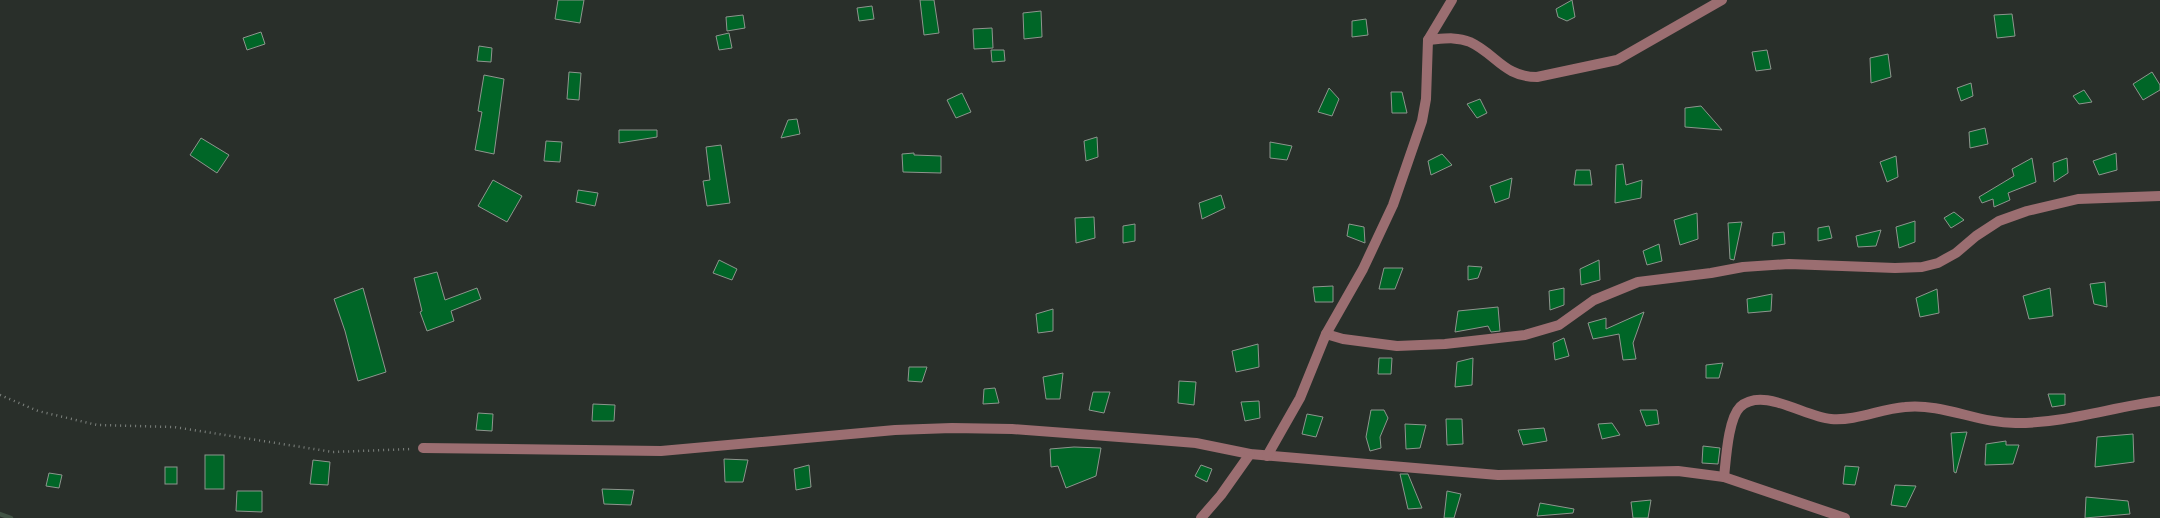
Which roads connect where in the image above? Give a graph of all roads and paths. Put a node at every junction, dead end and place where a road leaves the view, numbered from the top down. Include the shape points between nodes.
1 (1452, 0) edge
2 (1722, 0) edge
3 (1428, 40) junction
4 (2160, 196) edge
5 (1326, 334) junction
6 (0, 395) edge
7 (2160, 400) edge
8 (424, 448) joint
9 (1250, 454) junction
10 (1266, 456) junction
11 (1724, 477) junction
12 (1201, 518) edge
13 (1845, 518) edge

1 - 3 street
2 - 3 street via 1617,60 1536,77 1512,72 1469,42 1455,38
3 - 5 street via 1426,99 1417,140 1393,205
4 - 5 street via 2078,198 2027,211 1999,221 1956,253 1922,267 1789,264 1742,267 1638,282 1594,300 1559,325 1525,335 1397,346
5 - 10 street via 1300,398
6 - 8 path via 38,411 97,424 174,427 333,452
7 - 11 street via 2017,423 1995,422 1956,411 1906,406 1869,415 1830,419 1761,399 1740,407 1736,415
8 - 9 street via 661,451 837,434 952,428 1159,440
9 - 10 street
9 - 12 street
10 - 11 street via 1498,475 1669,471
11 - 13 street

